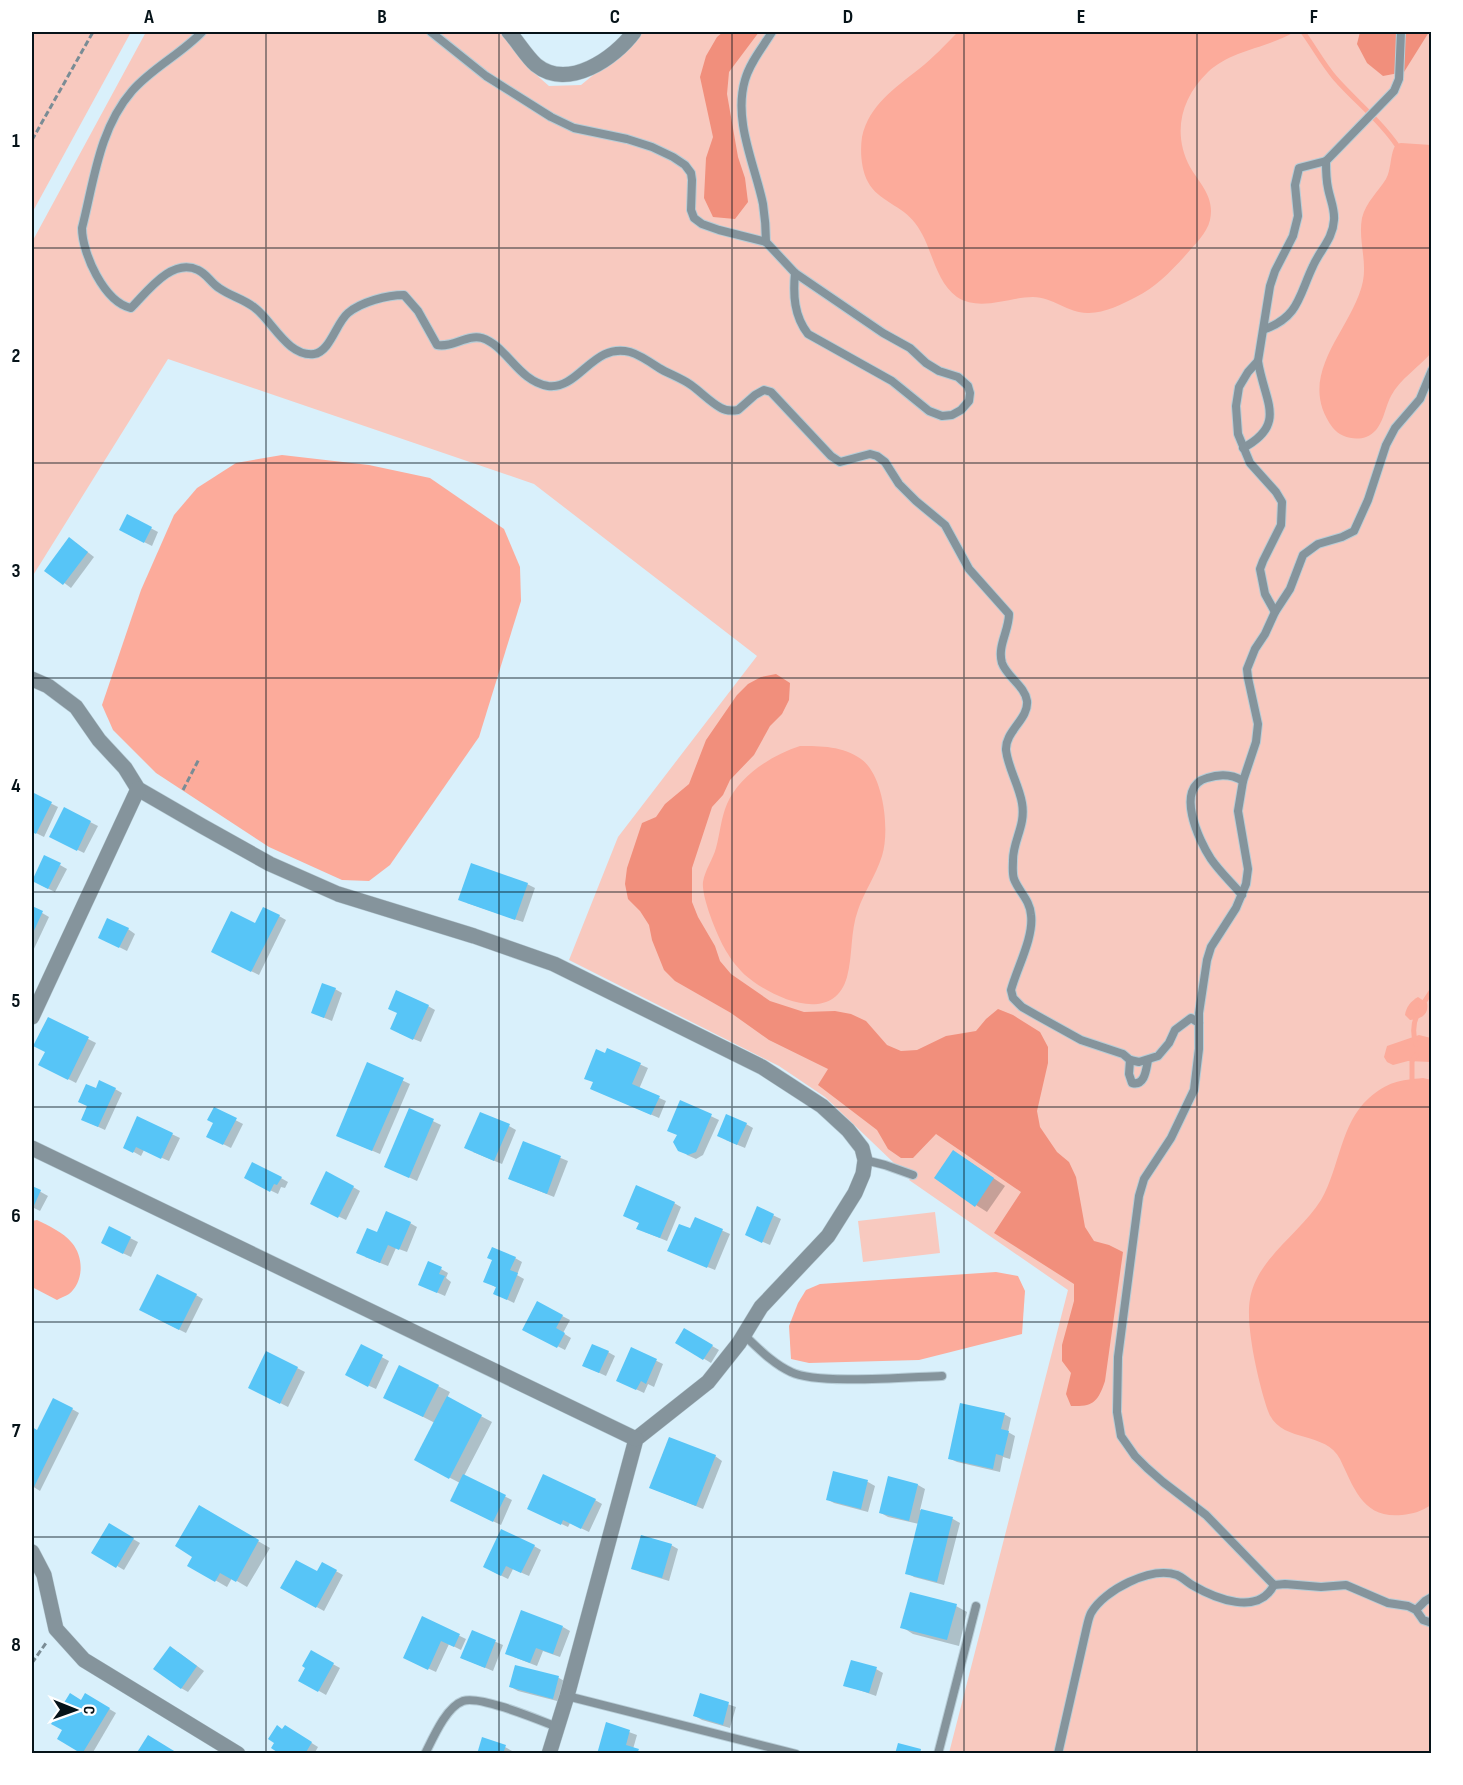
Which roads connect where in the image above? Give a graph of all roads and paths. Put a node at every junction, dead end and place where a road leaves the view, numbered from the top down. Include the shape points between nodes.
1 (93, 32) edge
2 (202, 32) edge
3 (431, 32) edge
4 (509, 32) edge
5 (634, 32) edge
6 (772, 32) edge
7 (1401, 32) edge
8 (32, 140) edge
9 (1326, 161) junction
10 (766, 242) junction
11 (795, 273) junction
12 (1264, 329) junction
13 (1258, 361) junction
14 (1431, 371) edge
15 (1243, 448) junction
16 (1275, 612) junction
17 (32, 679) edge
18 (199, 759) dead end
19 (1243, 781) junction
20 (138, 789) junction
21 (183, 790) dead end
22 (1242, 895) junction
23 (32, 1017) edge
24 (1199, 1023) junction
25 (1130, 1060) junction
26 (1148, 1060) junction
27 (32, 1148) edge
28 (865, 1160) junction
29 (913, 1175) dead end
30 (744, 1335) junction
31 (942, 1376) dead end
32 (636, 1439) junction
33 (32, 1552) edge
34 (1274, 1585) junction
35 (1431, 1597) edge
36 (976, 1606) dead end
37 (1416, 1610) junction
38 (1431, 1623) edge
39 (56, 1629) junction
40 (32, 1663) edge
41 (567, 1696) junction
42 (558, 1726) junction
43 (238, 1754) edge
44 (425, 1754) edge
45 (549, 1754) edge
46 (796, 1754) edge
47 (938, 1754) edge
48 (1058, 1754) edge

1 - 8 path
2 - 25 lane via 132,91 102,143 82,240 96,275 115,299 131,308 170,272 189,267 219,289 253,306 289,345 313,354 326,348 346,314 393,295 404,296 418,311 437,345 482,338 496,346 524,374 549,386 568,380 601,355 631,352 681,379 722,409 738,410 764,390 771,392 840,462 870,454 877,456 899,484 945,525 969,569 1010,614 1002,643 1002,664 1027,702 1026,711 1007,739 1023,819 1012,868 1032,915 1011,990 1013,998 1081,1040
3 - 10 lane via 486,76 551,117 574,128 627,139 674,157 691,173 694,218 719,230
4 - 5 street via 536,65 551,73 589,68 615,52
6 - 10 lane via 753,61 742,102 763,206
7 - 9 lane via 1399,79 1389,98
9 - 12 lane via 1334,208 1332,232 1298,304 1278,324
9 - 12 lane via 1299,168 1295,185 1298,216 1273,279
10 - 11 lane
11 - 11 lane via 910,348 926,363 958,376 968,386 969,402 952,415 929,411 892,381 808,334 795,305
12 - 13 lane
13 - 15 lane via 1239,387 1237,427
13 - 15 lane via 1270,418 1264,434
14 - 16 lane via 1420,399 1386,445 1354,531 1318,544 1303,555 1290,589
15 - 16 lane via 1250,464 1282,502 1281,525 1260,569 1265,594
16 - 19 lane via 1247,669 1258,724
17 - 20 street via 76,707
18 - 21 path
19 - 22 lane via 1238,811 1248,869
19 - 22 lane via 1235,776 1200,780 1190,799 1200,839 1211,859
20 - 23 street
20 - 28 street via 280,868 338,894 554,964 762,1067 822,1106 849,1130
22 - 24 lane via 1211,947
24 - 26 lane via 1191,1018 1181,1024 1163,1051
24 - 34 lane via 1194,1090 1171,1138 1144,1179 1139,1196 1118,1357 1118,1425 1135,1456 1206,1515
25 - 26 lane
25 - 26 lane via 1132,1083 1137,1084 1145,1074
27 - 32 street
28 - 29 lane
28 - 30 street via 855,1192 828,1236 761,1307
30 - 31 lane via 792,1373 820,1378
30 - 32 street via 708,1382
32 - 41 street
33 - 39 street via 44,1575
34 - 37 lane via 1346,1585 1388,1604
34 - 48 lane via 1268,1596 1247,1604 1214,1595 1178,1575 1158,1573 1110,1594 1091,1613
35 - 37 lane
36 - 47 lane
37 - 38 lane
39 - 40 path
39 - 43 street via 84,1660
41 - 42 street
41 - 46 lane
42 - 44 lane via 490,1704 463,1701 440,1725
42 - 45 street

